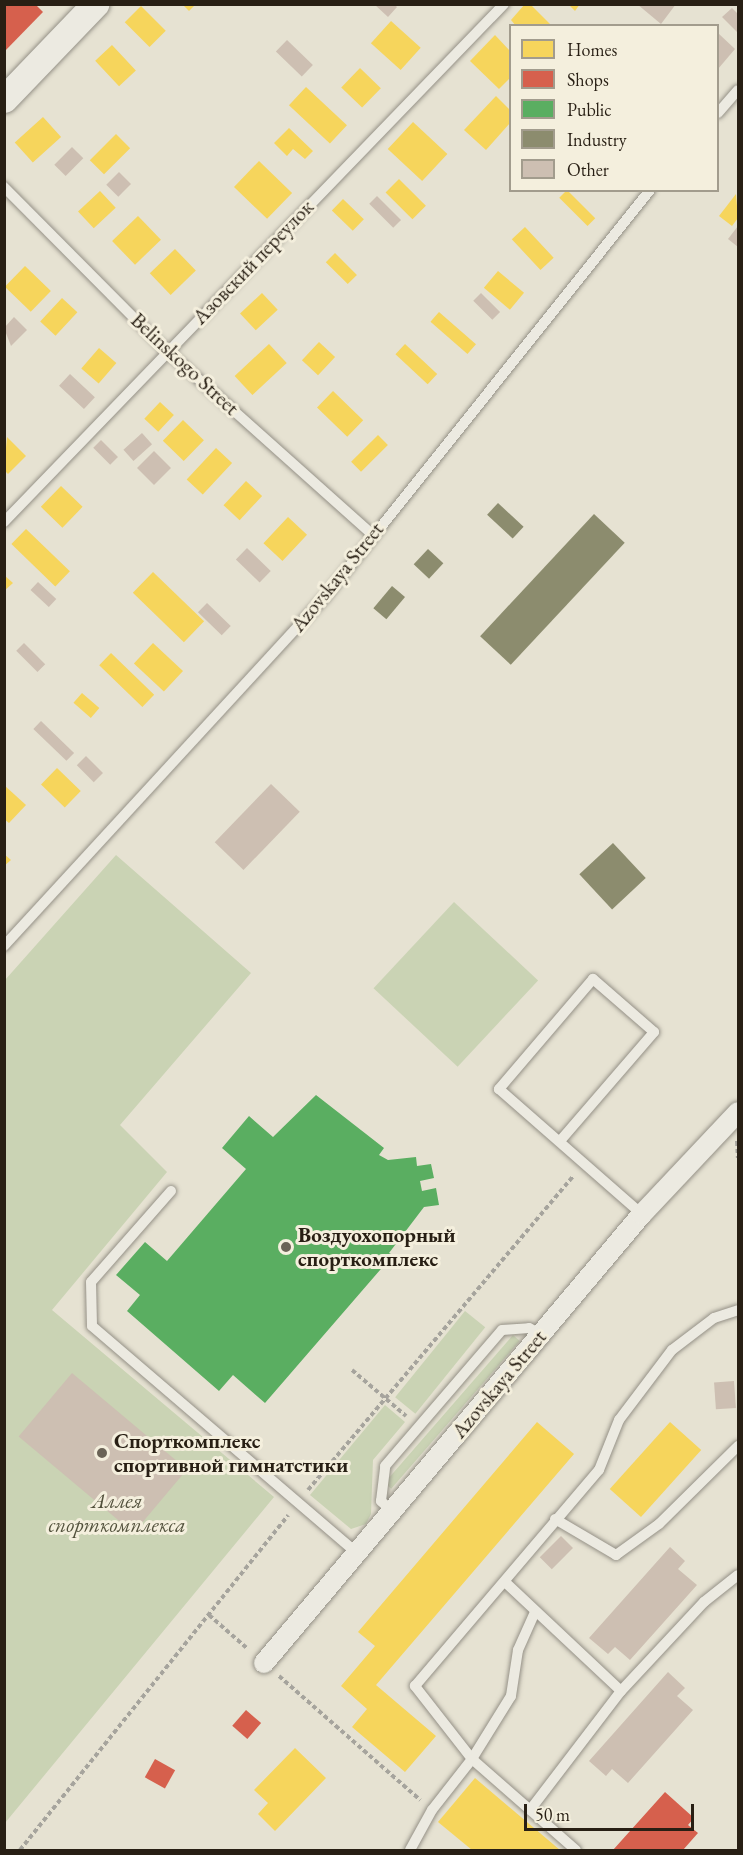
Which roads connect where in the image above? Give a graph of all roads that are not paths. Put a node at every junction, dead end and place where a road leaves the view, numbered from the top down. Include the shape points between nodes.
1 (95, 4) edge
2 (504, 4) edge
3 (738, 90) edge
4 (4, 99) edge
5 (719, 111) edge
6 (4, 187) edge
7 (648, 192) edge
8 (167, 351) junction
9 (4, 522) edge
10 (372, 534) junction
11 (4, 946) edge
12 (738, 1112) edge
13 (560, 1142) junction
14 (171, 1191) dead end
15 (642, 1214) junction
16 (738, 1310) edge
17 (541, 1334) junction
18 (738, 1446) edge
19 (392, 1511) junction
20 (555, 1519) junction
21 (357, 1553) junction
22 (738, 1575) edge
23 (505, 1582) junction
24 (535, 1612) junction
25 (264, 1663) road end
26 (621, 1691) junction
27 (472, 1760) junction
28 (530, 1810) junction
29 (410, 1851) edge
30 (576, 1851) edge

1 - 4 main road
2 - 8 lane, Азовский переулок
3 - 5 lane
6 - 8 lane, Belinskogo Street
7 - 10 lane, Azovskaya Street
8 - 9 lane, Азовский переулок
8 - 10 lane, Belinskogo Street
10 - 11 lane, Azovskaya Street via 326,597
12 - 15 street, Azovskaya Street
13 - 13 lane via 499,1089 593,979 654,1032
13 - 15 lane
14 - 21 lane via 91,1282 92,1326
15 - 17 street, Azovskaya Street
16 - 20 lane via 714,1318 672,1350 619,1420 598,1470
17 - 19 street, Azovskaya Street
17 - 19 lane via 529,1329 502,1330 418,1426 385,1466 381,1501
18 - 20 lane via 659,1524 616,1555
19 - 21 street, Azovskaya Street
20 - 23 lane
21 - 25 street, Azovskaya Street
22 - 26 lane via 704,1602
23 - 24 lane
23 - 27 lane via 415,1686
24 - 26 lane
24 - 27 lane via 518,1650 511,1696
26 - 28 lane
27 - 28 lane
27 - 29 lane via 432,1810
28 - 30 lane

